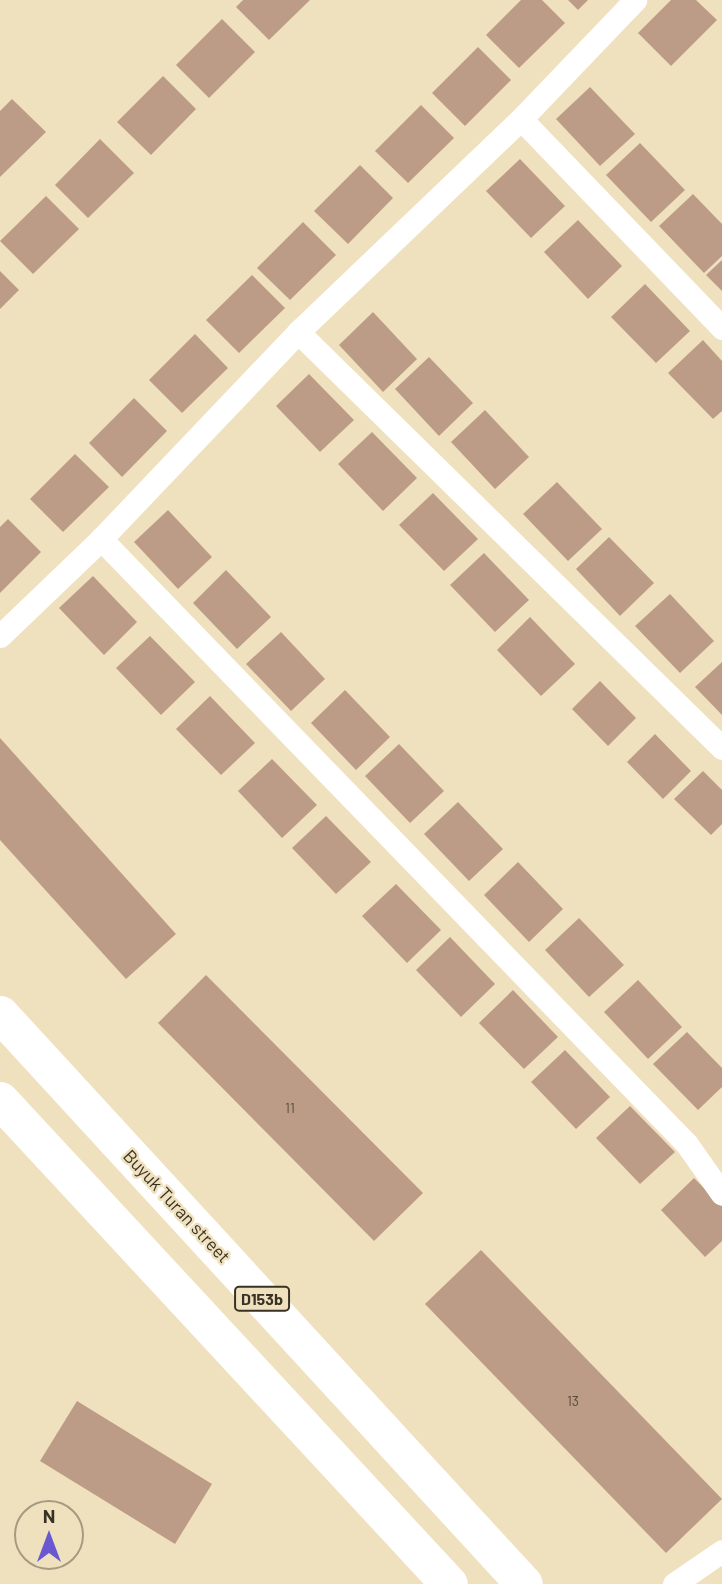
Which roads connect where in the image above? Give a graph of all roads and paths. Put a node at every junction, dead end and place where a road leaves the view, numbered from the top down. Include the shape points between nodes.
1 (635, 0) edge
2 (521, 119) junction
3 (722, 328) edge
4 (298, 332) junction
5 (101, 539) junction
6 (0, 636) edge
7 (722, 748) edge
8 (0, 1014) edge
9 (0, 1100) edge
10 (722, 1194) edge
11 (722, 1551) edge
12 (449, 1584) edge
13 (524, 1584) edge
14 (674, 1584) edge

1 - 2 street
2 - 3 street
2 - 4 street
4 - 5 street
4 - 7 street
5 - 6 street
5 - 10 street via 686,1143
8 - 13 main road, Buyuk Turan street / D153b
9 - 12 main road
11 - 14 street

